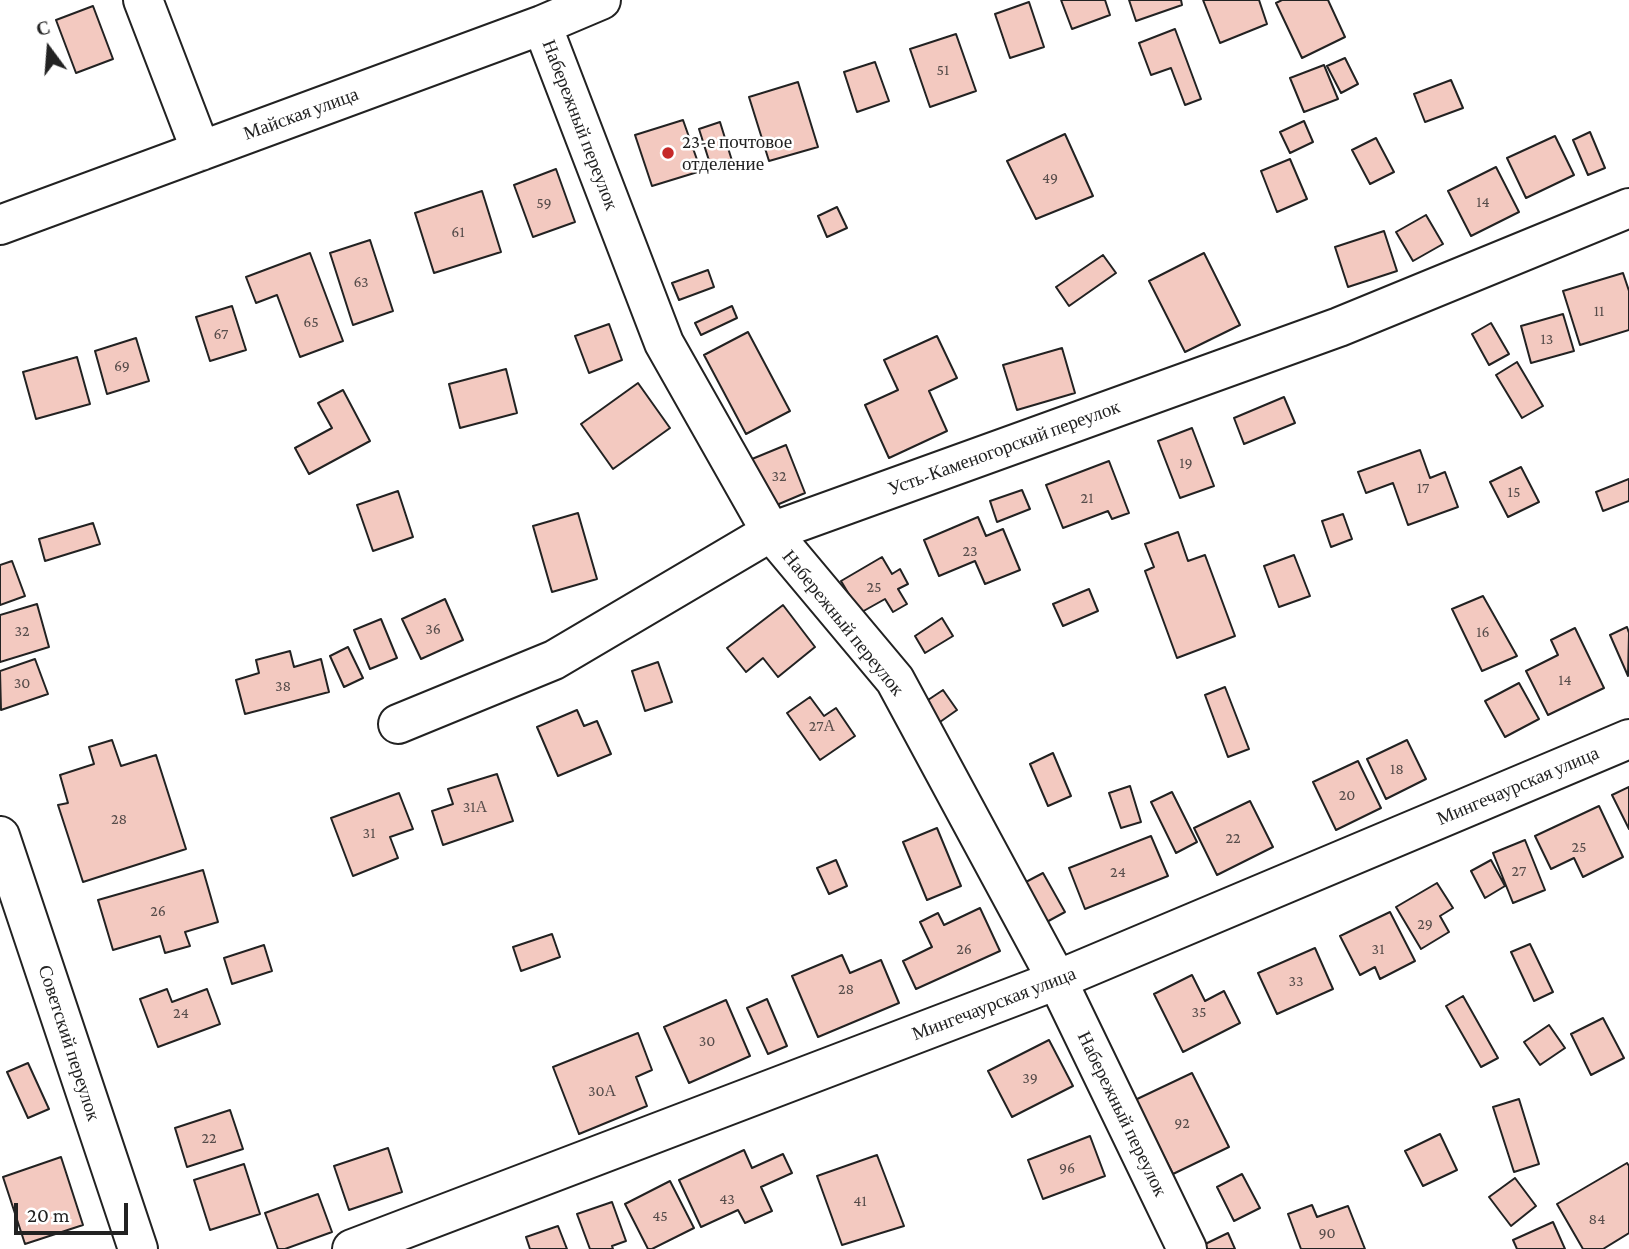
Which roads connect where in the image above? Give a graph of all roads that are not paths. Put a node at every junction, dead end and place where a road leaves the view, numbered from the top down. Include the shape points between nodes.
1 (143, 0) edge
2 (601, 0) edge
3 (542, 24) junction
4 (201, 151) junction
5 (1629, 208) edge
6 (0, 225) edge
7 (771, 532) junction
8 (398, 724) dead end
9 (1629, 739) edge
10 (0, 836) edge
11 (1057, 980) junction
12 (138, 1249) edge
13 (352, 1249) edge
14 (1187, 1249) edge

1 - 4 street
2 - 3 street, Майская улица
3 - 4 street, Майская улица
3 - 7 street, Набережный переулок via 664,343
4 - 6 street, Майская улица
5 - 7 street, Усть-Каменогорский переулок via 1339,327
7 - 8 street, Усть-Каменогорский переулок via 554,660
7 - 11 street, Набережный переулок via 895,680
9 - 11 street, Мингечаурская улица
10 - 12 street, Советский переулок
11 - 13 street, Мингечаурская улица
11 - 14 street, Набережный переулок

